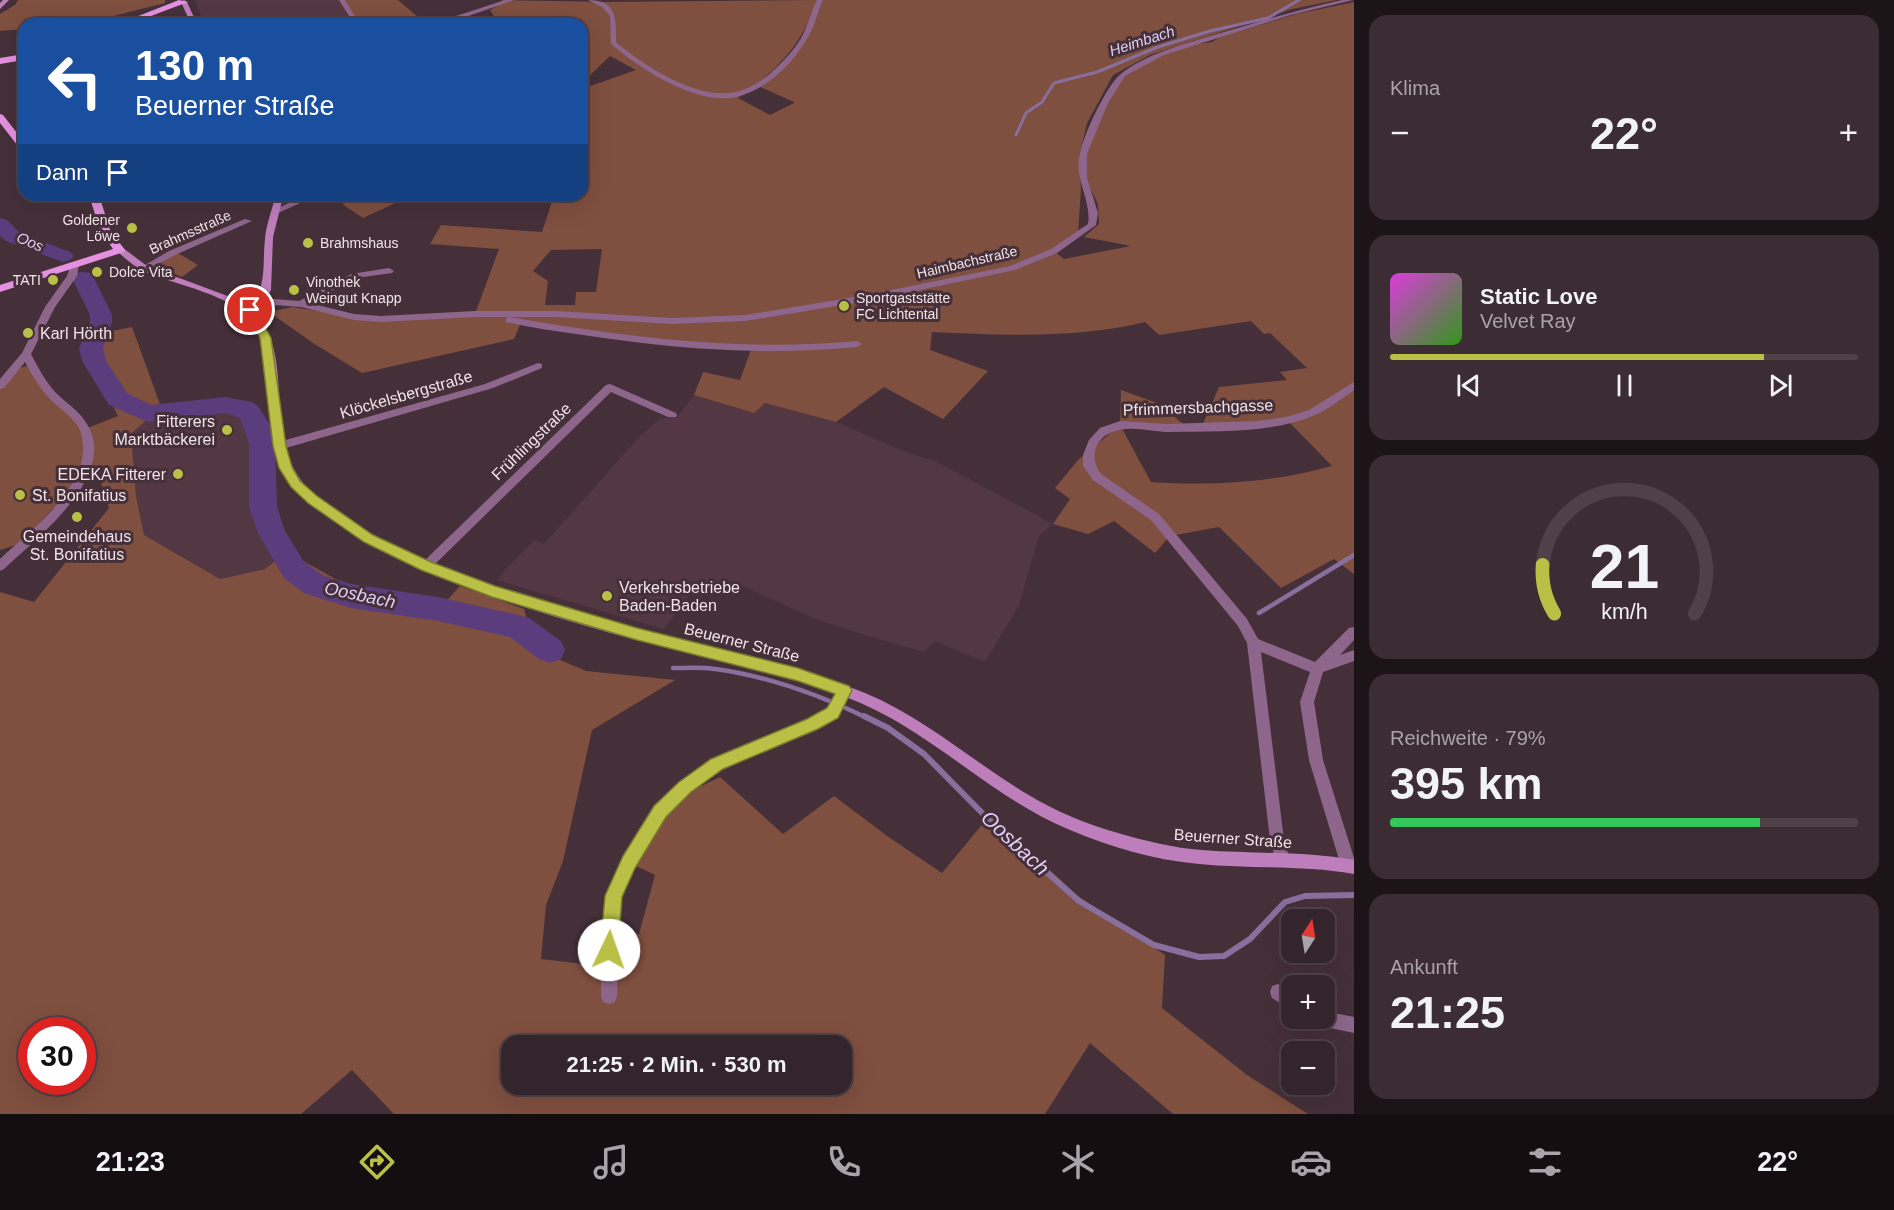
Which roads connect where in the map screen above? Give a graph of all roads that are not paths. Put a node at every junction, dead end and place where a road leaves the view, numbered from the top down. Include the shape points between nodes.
1 (6, 0) edge
2 (342, 0) edge
3 (511, 0) edge
4 (591, 0) edge
5 (820, 0) edge
6 (1350, 0) edge
7 (186, 1) edge
8 (0, 7) edge
9 (139, 18) edge
10 (192, 18) edge
11 (353, 18) edge
12 (457, 18) edge
13 (18, 58) edge
14 (0, 61) edge
15 (0, 117) edge
16 (18, 140) edge
17 (96, 201) edge
18 (277, 201) edge
19 (299, 201) edge
20 (275, 211) junction
21 (248, 221) dead end
22 (120, 250) junction
23 (75, 264) junction
24 (144, 268) junction
25 (389, 271) dead end
26 (0, 289) edge
27 (261, 301) junction
28 (301, 304) junction
29 (250, 310) junction
30 (475, 314) junction
31 (857, 344) dead end
32 (26, 354) junction
33 (538, 366) dead end
34 (1354, 385) edge
35 (0, 386) edge
36 (672, 415) dead end
37 (279, 446) junction
38 (0, 566) edge
39 (426, 566) junction
40 (1354, 632) edge
41 (1253, 643) junction
42 (1354, 655) edge
43 (1317, 669) junction
44 (842, 694) junction
45 (1282, 860) junction
46 (1351, 867) edge
47 (1278, 992) dead end
48 (1281, 994) edge
49 (609, 996) dead end
50 (1335, 1021) edge
51 (1354, 1024) edge

1 - 8 main road
2 - 11 street
3 - 12 street
4 - 5 street via 613,16 613,43 640,66 691,88 729,95 741,93 788,60 803,40
6 - 30 street, Haimbachstraße via 1189,45 1123,75 1104,103 1083,154 1083,178 1094,213 1092,225 1054,251 1012,268 746,318 672,321
7 - 9 main road
7 - 10 main road
13 - 14 main road
15 - 16 main road
17 - 22 main road via 105,230
18 - 20 main road
19 - 20 street
20 - 27 main road via 269,237 266,290
21 - 24 street, Brahmsstraße
22 - 23 main road
22 - 24 main road
23 - 26 main road
23 - 32 street via 72,276 50,307
24 - 29 main road
25 - 28 street via 354,276
27 - 28 street, Haimbachstraße
27 - 29 main road
28 - 30 street, Haimbachstraße via 354,317 381,319
29 - 37 main road, Beuerner Straße via 266,338
30 - 31 street, Haimbachstraße via 662,343 815,350
32 - 35 street
32 - 38 street via 41,382 85,430 89,446 87,467 75,491
33 - 37 street, Klöckelsbergstraße via 489,386
34 - 41 street, Pfrimmersbachgasse via 1313,412 1287,420 1167,428 1120,425 1094,440 1088,455 1089,466 1097,477 1155,517 1243,623
36 - 39 street, Frühlingstraße via 609,387
37 - 39 main road, Beuerner Straße via 296,484 313,499 369,538
39 - 44 main road, Beuerner Straße via 492,591 599,623 798,674
40 - 43 street
41 - 43 street
41 - 45 street, Pfrimmersbachgasse
42 - 43 street
43 - 46 street via 1307,702 1316,760
44 - 45 main road, Beuerner Straße via 890,711 1024,800 1094,832 1148,848 1198,856
44 - 49 street via 832,713 717,764 660,811 614,896
45 - 46 main road, Beuerner Straße
47 - 48 street
50 - 51 street

